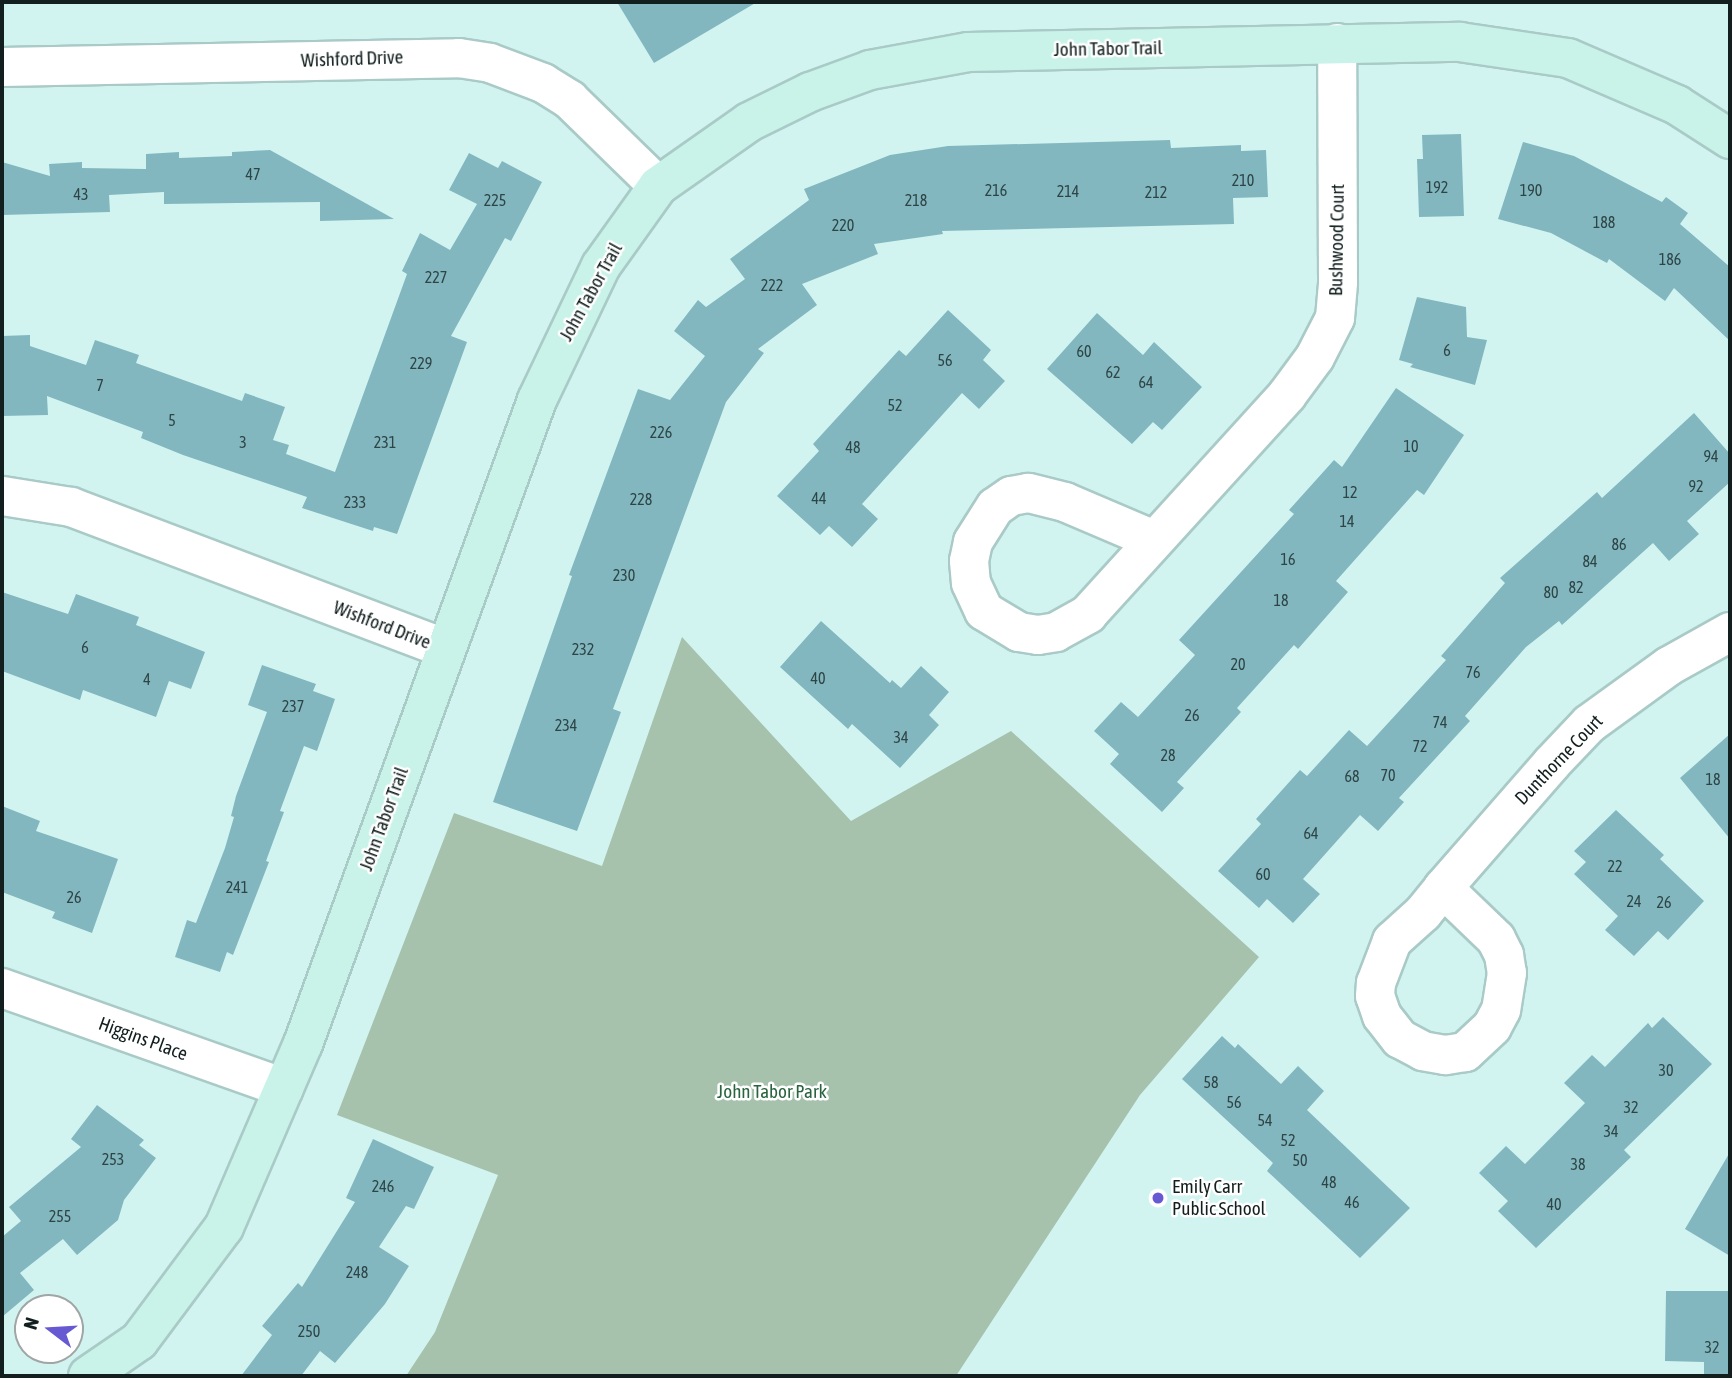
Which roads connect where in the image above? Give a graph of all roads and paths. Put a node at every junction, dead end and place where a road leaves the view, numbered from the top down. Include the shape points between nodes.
1 (1337, 43) junction
2 (2, 67) edge
3 (1730, 139) edge
4 (658, 186) junction
5 (2, 496) edge
6 (1154, 540) junction
7 (1730, 632) edge
8 (446, 649) junction
9 (1443, 888) dead end
10 (2, 988) edge
11 (284, 1088) junction
12 (88, 1376) edge

1 - 3 street, John Tabor Trail via 1460,42 1568,58 1677,105
1 - 4 street, John Tabor Trail via 968,52 870,70 749,122
1 - 6 street, Bushwood Court via 1335,318 1315,357 1287,395
2 - 4 street, Wishford Drive via 459,58 490,63 542,83 570,100
4 - 8 street, John Tabor Trail via 601,266 568,330 537,400
5 - 8 street, Wishford Drive via 71,507
6 - 6 street, Bushwood Court via 1065,502 1028,493 1011,496 995,507 973,542 971,583 984,611 994,619 1019,632 1048,634 1088,614
7 - 9 street, Dunthorne Court via 1669,666 1589,724
8 - 11 street, John Tabor Trail
10 - 11 street, Higgins Place
11 - 12 street, John Tabor Trail via 224,1227 139,1341

